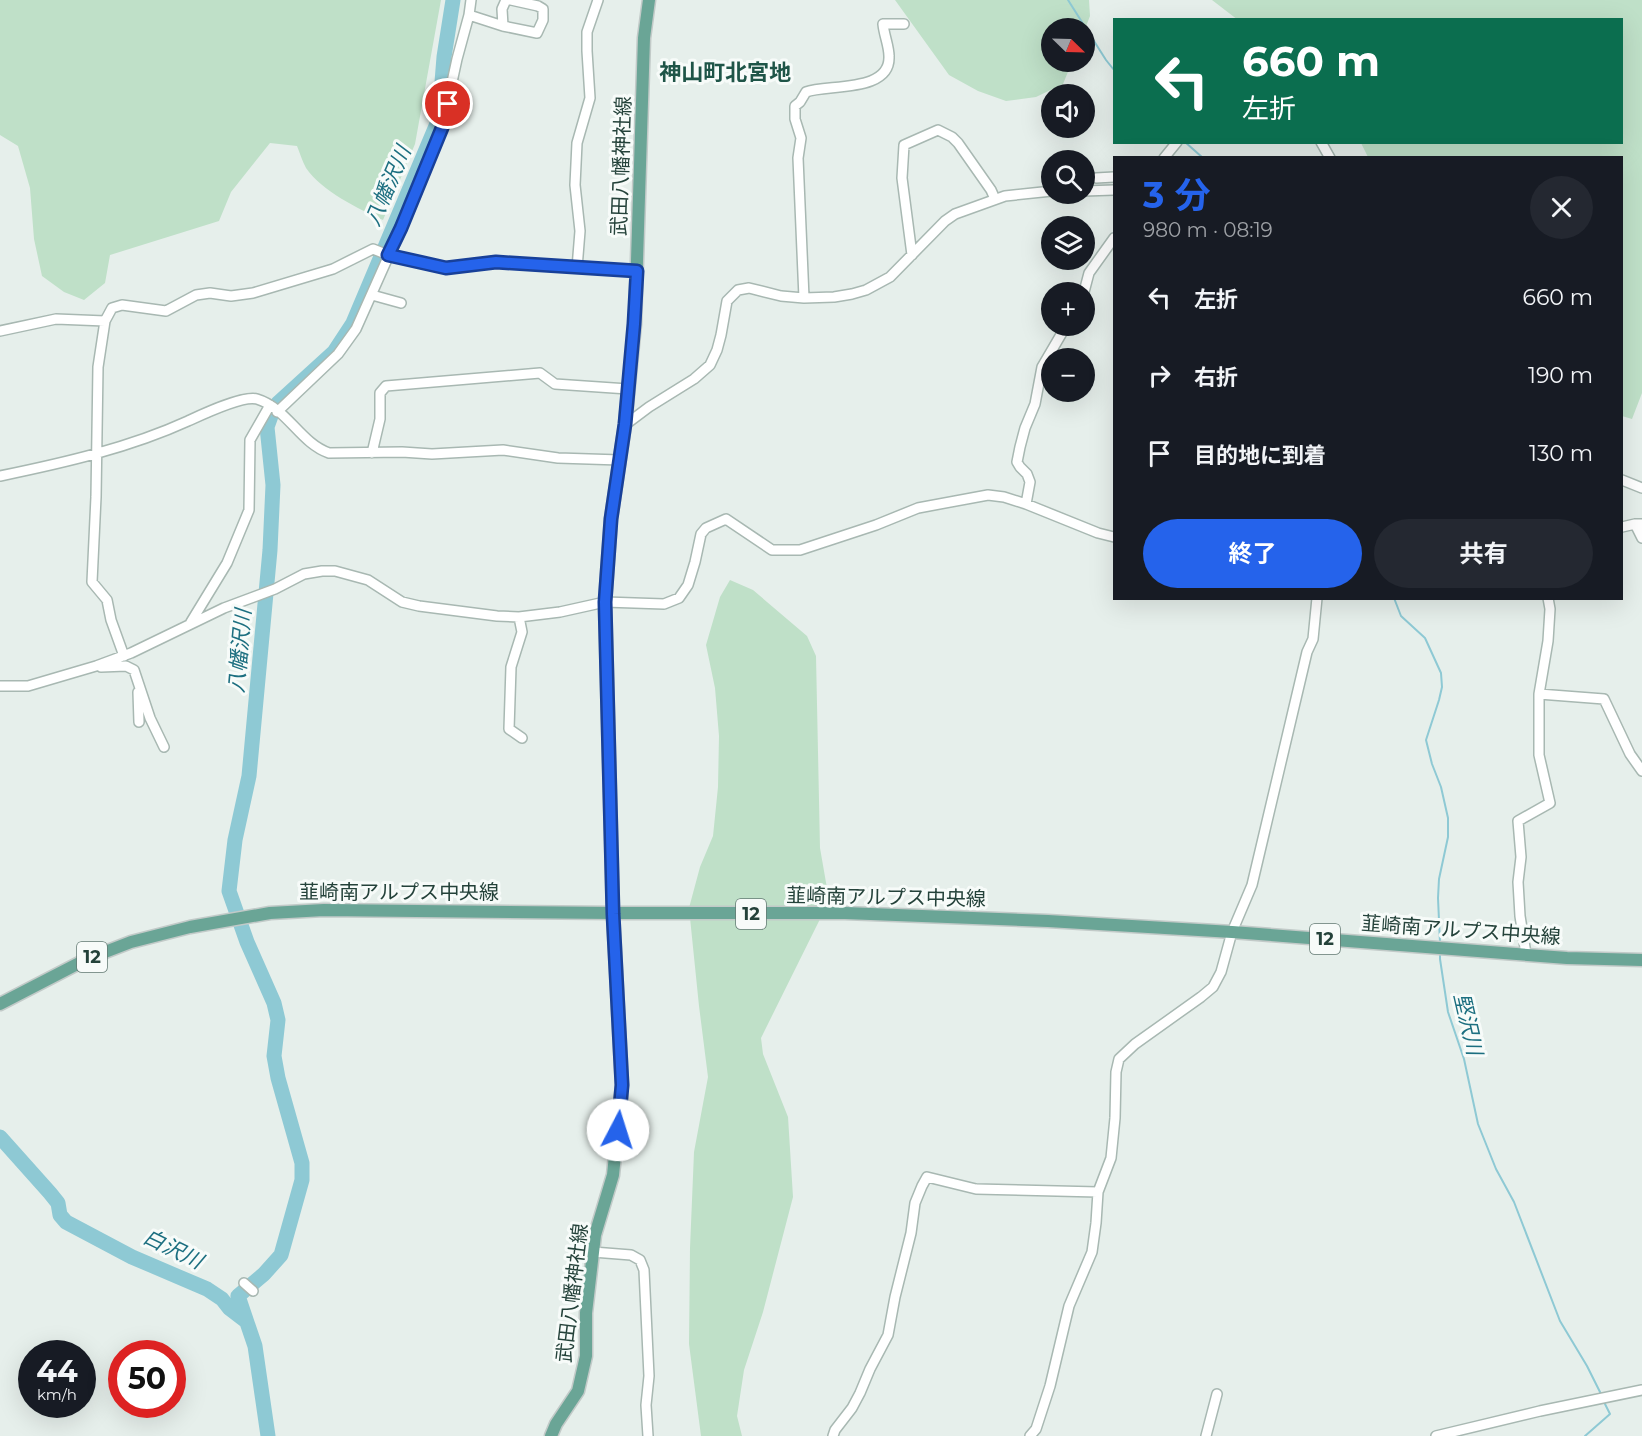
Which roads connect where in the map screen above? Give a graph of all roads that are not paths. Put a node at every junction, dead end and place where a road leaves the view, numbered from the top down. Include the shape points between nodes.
1 (471, 0) edge
2 (506, 0) edge
3 (511, 0) edge
4 (598, 0) edge
5 (649, 0) edge
6 (469, 15) junction
7 (904, 24) dead end
8 (503, 26) junction
9 (1175, 144) edge
10 (1165, 156) edge
11 (1113, 177) edge
12 (1096, 178) dead end
13 (1113, 190) edge
14 (1095, 191) edge
15 (1041, 192) edge
16 (995, 199) junction
17 (1113, 239) edge
18 (388, 255) junction
19 (912, 255) junction
20 (577, 268) junction
21 (637, 271) junction
22 (1087, 282) edge
23 (372, 295) junction
24 (804, 298) junction
25 (401, 303) dead end
26 (105, 321) junction
27 (0, 331) edge
28 (1060, 336) edge
29 (628, 389) junction
30 (273, 409) junction
31 (625, 424) junction
32 (372, 453) junction
33 (96, 454) junction
34 (620, 460) junction
35 (0, 476) edge
36 (1623, 480) edge
37 (1642, 488) edge
38 (1026, 504) junction
39 (1638, 524) edge
40 (1623, 526) edge
41 (1113, 537) edge
42 (1642, 538) edge
43 (1317, 600) edge
44 (1548, 600) edge
45 (605, 602) junction
46 (519, 617) junction
47 (190, 624) junction
48 (124, 656) junction
49 (96, 666) junction
50 (138, 682) junction
51 (0, 686) edge
52 (1539, 694) junction
53 (139, 722) dead end
54 (522, 738) dead end
55 (164, 747) dead end
56 (1642, 771) edge
57 (613, 914) junction
58 (1232, 932) junction
59 (1526, 954) junction
60 (1642, 960) edge
61 (0, 1004) edge
62 (1098, 1192) junction
63 (593, 1252) junction
64 (244, 1283) dead end
65 (253, 1292) dead end
66 (1641, 1391) edge
67 (1217, 1394) dead end
68 (1035, 1434) edge
69 (551, 1436) edge
70 (648, 1436) edge
71 (833, 1436) edge
72 (1206, 1436) edge
73 (1436, 1436) edge

1 - 6 street
2 - 8 street
3 - 8 street via 543,9 543,20 537,33
4 - 20 street via 587,32 590,98 577,143
5 - 21 main road, 武田八幡神社線 via 644,38
6 - 8 street
6 - 18 street via 442,128
7 - 24 street via 883,24 890,55 888,68 879,77 856,87 806,92 795,106 801,138 798,159
9 - 10 street
11 - 12 street
13 - 14 street
15 - 16 street
16 - 19 street via 955,214
16 - 19 street via 952,137 938,130 904,144 902,178
17 - 22 street
18 - 20 street via 446,268 496,262
18 - 23 street
18 - 26 street via 373,249 333,269 253,293 196,295 166,311 122,304 112,308
19 - 24 street via 890,277 866,290
20 - 21 street
21 - 29 main road, 武田八幡神社線
23 - 25 street
23 - 30 street via 356,329 338,354
24 - 31 street via 749,288 738,290 727,302 710,365
26 - 27 street via 56,319
26 - 33 street via 98,367
28 - 38 street via 1042,368 1020,447 1017,462 1030,482
29 - 31 main road, 武田八幡神社線
29 - 32 street via 555,384 540,373 386,386 380,393 380,419
30 - 32 street via 318,449 329,453
30 - 33 street via 252,398
30 - 47 street via 250,440 249,510 227,563
31 - 34 main road, 武田八幡神社線
32 - 34 street via 503,450 558,458
33 - 35 street
33 - 48 street via 92,582 106,600
34 - 45 main road, 武田八幡神社線
36 - 37 street
38 - 41 street
38 - 45 street via 1004,497 976,496 918,508 801,550 772,550 726,519 701,534 688,585 679,598 664,604
39 - 40 street
39 - 42 street
43 - 58 street via 1312,639 1252,885
44 - 52 street via 1548,641
45 - 46 street
45 - 57 main road, 武田八幡神社線
46 - 47 street via 402,602 368,580 322,571 304,574
46 - 54 street via 522,632 511,667 508,719 509,729
47 - 48 street
48 - 49 street
49 - 50 street via 126,666 134,670
49 - 51 street via 28,686
50 - 53 street
50 - 55 street
52 - 56 street via 1604,699
52 - 59 street via 1539,755 1550,803 1518,821 1518,893
57 - 58 main road, 韮崎南アルプス中央線 / 12 via 845,914
57 - 61 main road, 韮崎南アルプス中央線 / 12 via 348,910 270,913 131,942 87,959
57 - 63 main road, 武田八幡神社線 via 622,1085 613,1174
58 - 59 main road, 韮崎南アルプス中央線 / 12
58 - 62 street via 1213,987 1119,1059 1111,1158
59 - 60 main road, 韮崎南アルプス中央線 / 12
62 - 68 street via 1092,1252 1069,1306
62 - 71 street via 976,1189 927,1177 915,1203 888,1335 860,1394
63 - 69 main road, 武田八幡神社線 via 586,1356 578,1391
63 - 70 street via 631,1255 640,1260 644,1270 650,1376
64 - 65 street
66 - 73 street
67 - 72 street

